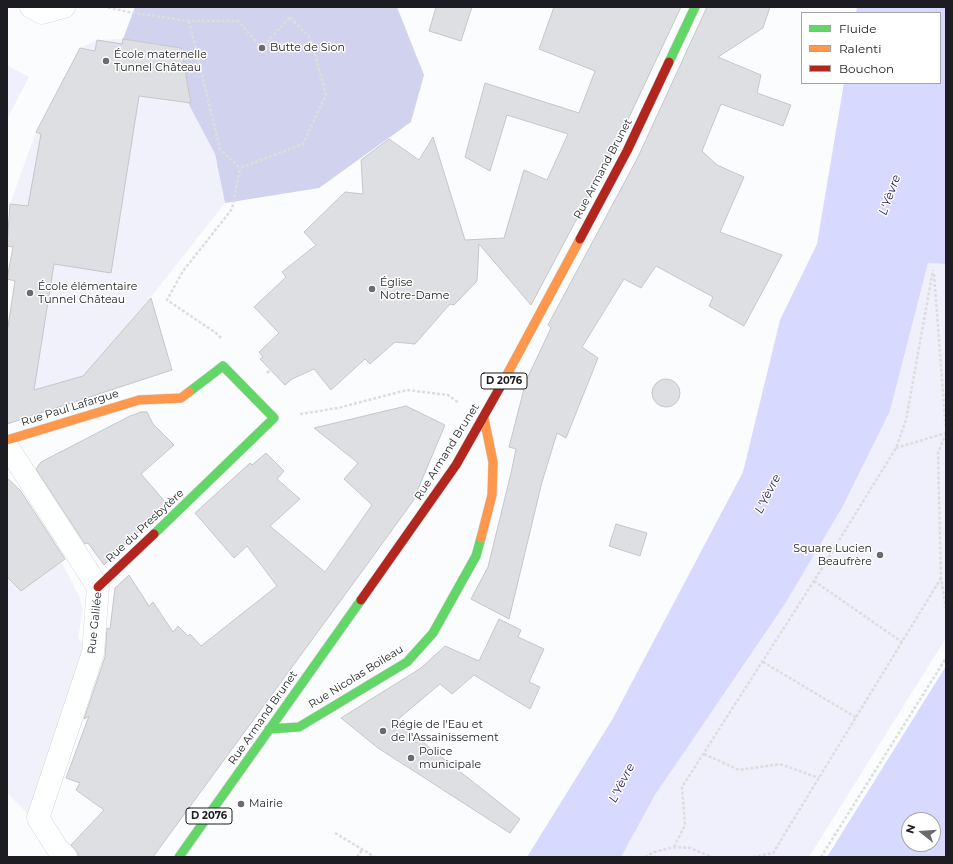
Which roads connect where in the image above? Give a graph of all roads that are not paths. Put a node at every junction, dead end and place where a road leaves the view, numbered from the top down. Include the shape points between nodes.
1 (31, 7) edge
2 (64, 7) edge
3 (695, 7) edge
4 (484, 418) junction
5 (7, 440) edge
6 (7, 446) edge
7 (207, 484) joint
8 (98, 587) junction
9 (269, 730) junction
10 (66, 857) edge
11 (179, 857) edge

1 - 2 street via 42,13
3 - 4 main road, Rue Armand Brunet / D 2076 via 627,151
4 - 9 main road, Rue Armand Brunet / D 2076 via 440,490
4 - 9 main road, Rue Nicolas Boileau via 493,462 492,495 476,556 433,633 407,662 299,727
5 - 7 main road, Rue Paul Lafargue via 139,400 181,398 223,366 274,418
6 - 8 street, Rue Galilée
7 - 8 main road, Rue du Presbytère
8 - 10 street, Rue Galilée via 93,653 38,818 57,848
9 - 11 main road, Rue Armand Brunet / D 2076

